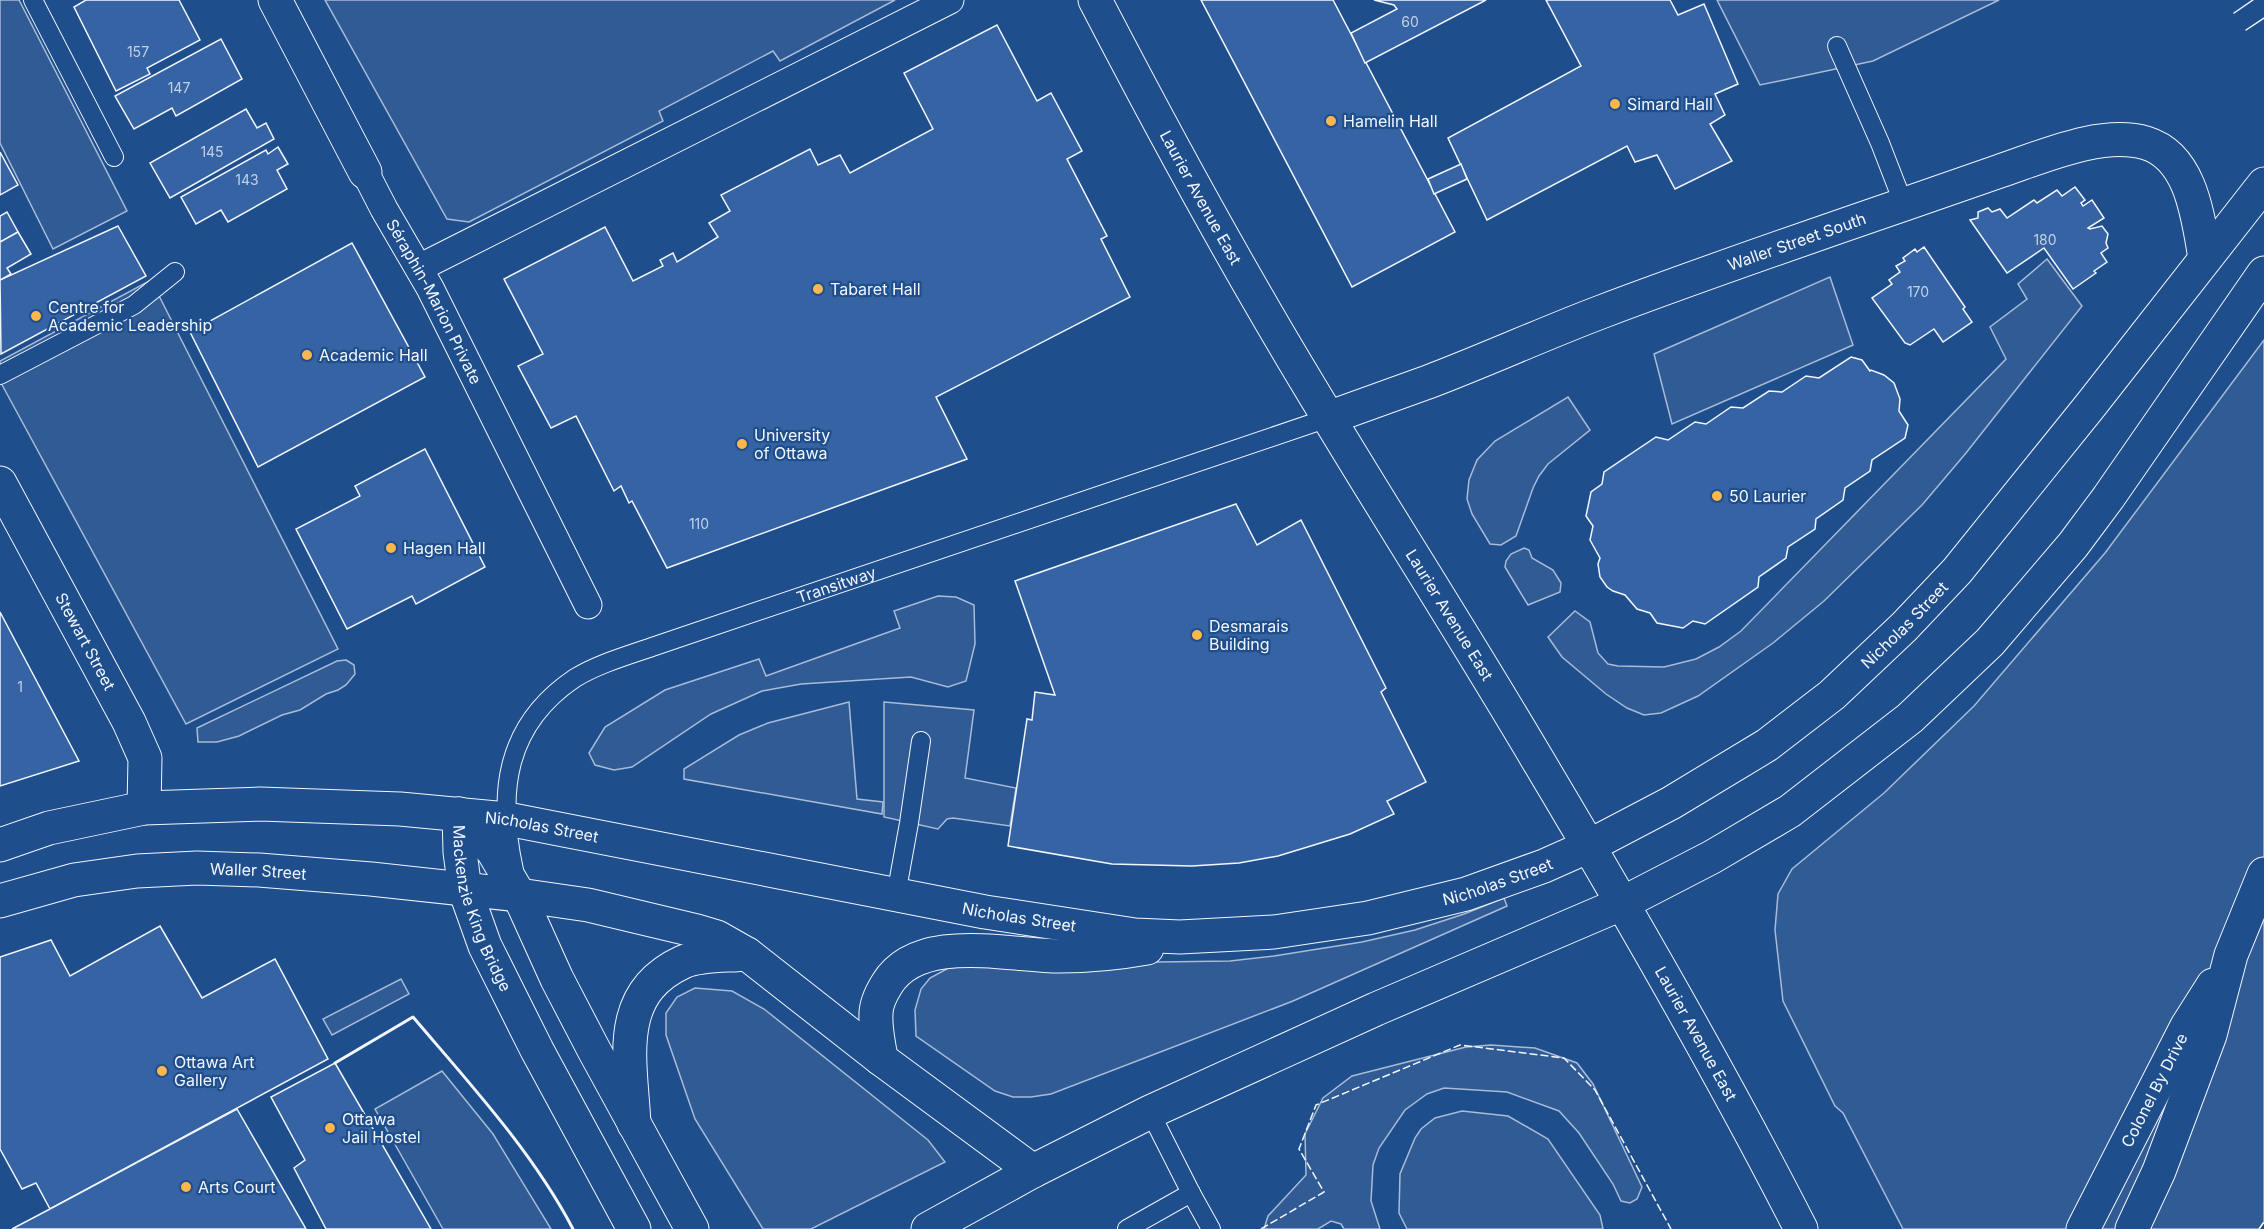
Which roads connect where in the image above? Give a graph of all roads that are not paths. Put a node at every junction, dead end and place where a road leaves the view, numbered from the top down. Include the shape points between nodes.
1 (33, 0) edge
2 (275, 0) edge
3 (950, 0) edge
4 (1095, 0) edge
5 (1837, 46) dead end
6 (114, 157) dead end
7 (365, 172) joint
8 (2264, 184) edge
9 (1904, 205) junction
10 (2205, 258) junction
11 (419, 268) junction
12 (175, 272) dead end
13 (2264, 273) edge
14 (0, 375) edge
15 (1328, 418) junction
16 (0, 483) edge
17 (588, 605) dead end
18 (921, 741) dead end
19 (144, 808) junction
20 (459, 814) junction
21 (507, 819) junction
22 (0, 845) edge
23 (1589, 846) junction
24 (2264, 874) edge
25 (465, 890) junction
26 (519, 895) junction
27 (896, 895) junction
28 (0, 901) edge
29 (1621, 904) junction
30 (1180, 937) junction
31 (747, 954) junction
32 (2231, 955) junction
33 (881, 1059) junction
34 (1150, 1112) junction
35 (634, 1124) junction
36 (1033, 1171) junction
37 (1191, 1193) junction
38 (932, 1228) edge
39 (634, 1229) edge
40 (692, 1229) edge
41 (1127, 1229) edge
42 (1211, 1229) edge
43 (1800, 1229) edge
44 (2083, 1229) edge
45 (2132, 1229) edge

1 - 6 lane
2 - 7 main road, Séraphin-Marion Private
3 - 11 street
4 - 15 main road, Laurier Avenue East via 1195,190
5 - 9 lane
7 - 11 street, Séraphin-Marion Private
8 - 10 main road, Nicholas Street
9 - 10 main road, Waller Street South via 2054,153 2102,141 2127,140 2157,148 2181,172 2199,220
9 - 15 main road, Waller Street South via 1603,311
10 - 23 main road, Nicholas Street via 1957,571 1904,627 1840,688 1767,745 1671,803
11 - 17 street, Séraphin-Marion Private
12 - 14 lane via 134,305
13 - 29 main road via 2108,498 1990,642 1910,718 1790,811
15 - 21 lane, Transitway via 652,647 577,677 538,710 515,749 509,772
15 - 23 main road, Laurier Avenue East
16 - 19 main road, Stewart Street via 145,758
18 - 27 lane
19 - 20 main road via 260,804
19 - 22 main road via 49,828
20 - 21 main road, Nicholas Street
20 - 25 main road, Mackenzie King Bridge
20 - 26 main road, Mackenzie King Bridge via 493,852
21 - 26 lane, Transitway
21 - 27 main road, Nicholas Street
23 - 29 main road, Laurier Avenue East
23 - 30 main road, Nicholas Street via 1494,885 1368,918 1274,932
24 - 32 main road, Colonel By Drive
25 - 26 main road, Waller Street
25 - 28 main road, Waller Street via 197,868 74,880
25 - 39 main road, Mackenzie King Bridge via 485,946
26 - 31 main road via 588,905 697,931
26 - 35 main road, Mackenzie King Bridge via 557,979
27 - 30 main road, Nicholas Street via 1042,921
29 - 34 main road
29 - 43 main road, Laurier Avenue East
30 - 33 main road via 1154,947 1122,952 1060,956 963,951 932,953 912,961 893,975 876,1008
31 - 33 main road
31 - 35 main road via 684,962 654,981 640,999 630,1032
32 - 44 main road, Colonel By Drive via 2187,1026
32 - 45 main road, Colonel By Drive via 2210,1035 2159,1171
33 - 36 main road
34 - 36 main road
34 - 37 lane
35 - 40 main road, Mackenzie King Bridge
36 - 38 main road
37 - 41 lane
37 - 42 lane

